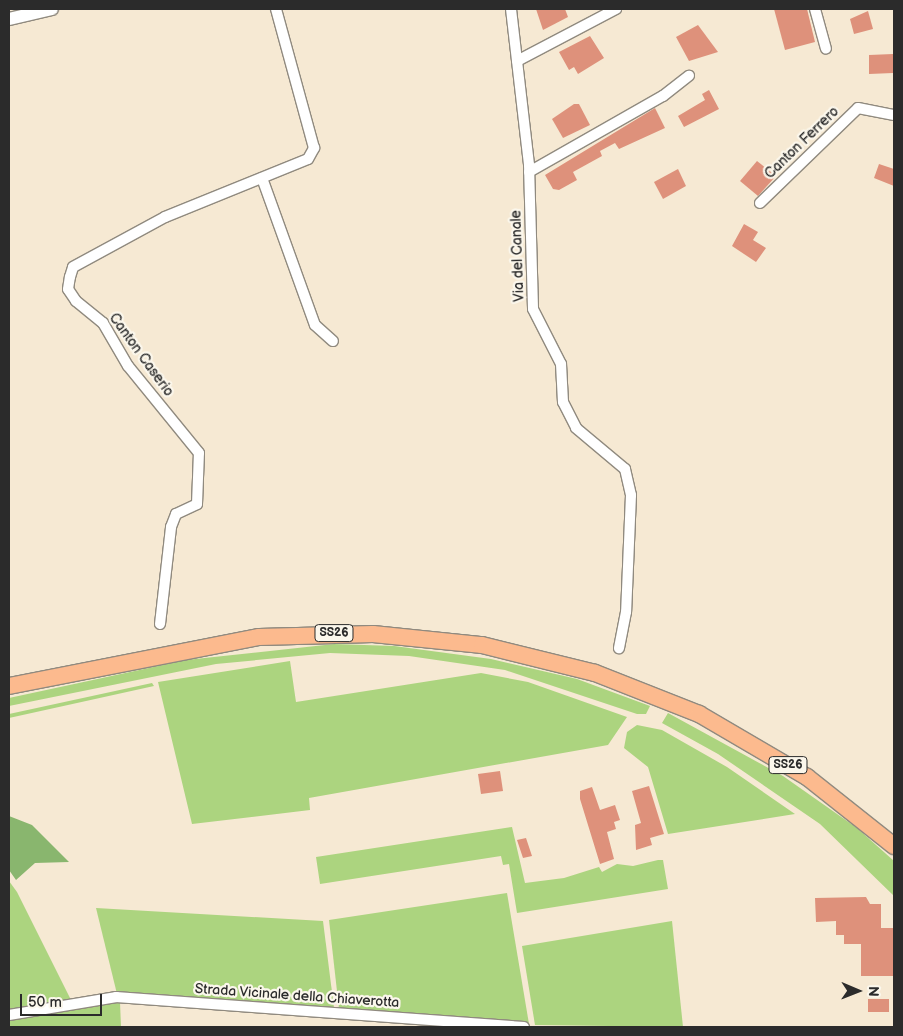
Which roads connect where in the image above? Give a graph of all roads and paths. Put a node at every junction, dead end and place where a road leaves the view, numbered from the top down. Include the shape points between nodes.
1 (52, 9) edge
2 (276, 9) edge
3 (511, 9) edge
4 (616, 9) edge
5 (815, 9) edge
6 (9, 19) edge
7 (826, 49) dead end
8 (517, 61) junction
9 (688, 76) dead end
10 (894, 114) edge
11 (529, 172) junction
12 (262, 178) junction
13 (760, 203) dead end
14 (334, 341) dead end
15 (160, 624) dead end
16 (619, 648) dead end
17 (9, 686) edge
18 (894, 846) edge
19 (9, 1015) edge
20 (524, 1027) edge

1 - 6 street
2 - 12 street, Canton Caserio via 314,148 308,159
3 - 8 street, Via del Canale
4 - 8 street
5 - 7 street
8 - 11 street, Via del Canale
9 - 11 street via 663,96
10 - 13 street, Canton Ferrero via 858,108
11 - 16 street, Via del Canale via 533,309 561,364 563,402 576,428 625,469 631,495 626,612
12 - 14 street via 314,325
12 - 15 street, Canton Caserio via 166,217 73,267 70,277 68,289 76,301 103,323 128,366 198,453 197,504 176,514 171,527
17 - 18 main road, SS26 via 228,641 340,633 482,645 561,663 671,701 807,777
19 - 20 street, Strada Vicinale della Chiaverotta via 116,997

